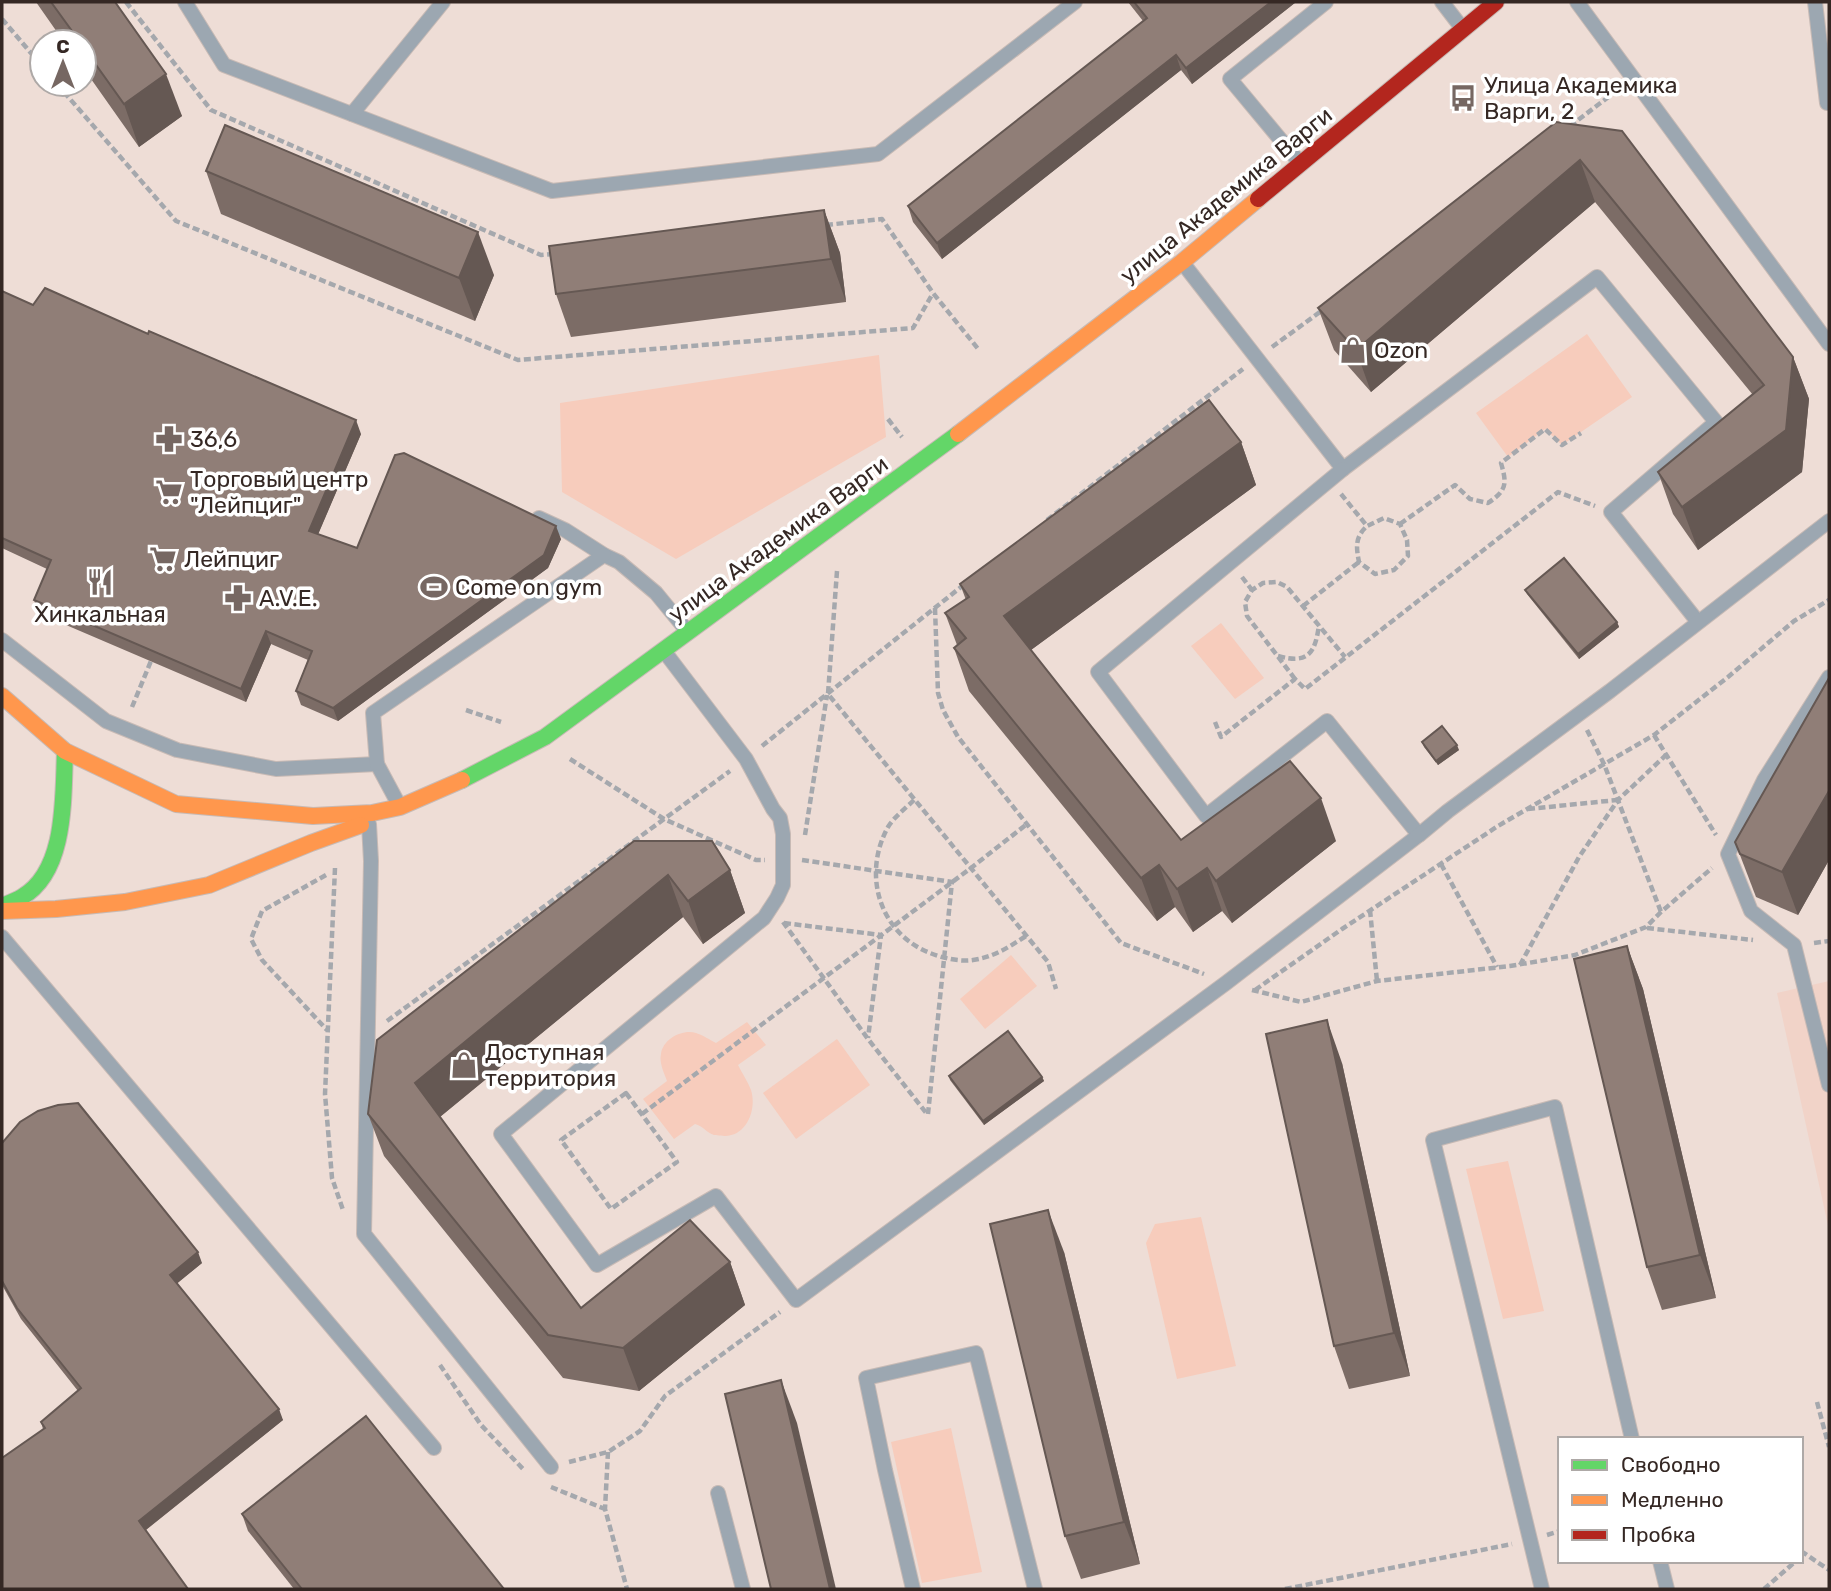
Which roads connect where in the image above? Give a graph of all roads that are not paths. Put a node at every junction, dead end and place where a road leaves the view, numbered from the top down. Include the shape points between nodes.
1 (186, 2) edge
2 (443, 2) edge
3 (1075, 2) edge
4 (1326, 2) edge
5 (1442, 2) edge
6 (1496, 2) edge
7 (1577, 2) edge
8 (1815, 2) edge
9 (1463, 29) junction
10 (1829, 103) edge
11 (352, 114) junction
12 (1301, 164) junction
13 (1182, 262) junction
14 (1829, 344) edge
15 (1343, 469) junction
16 (528, 513) edge
17 (1829, 521) edge
18 (604, 555) junction
19 (1698, 622) junction
20 (689, 633) junction
21 (2, 640) edge
22 (664, 651) junction
23 (1829, 677) edge
24 (2, 696) edge
25 (65, 751) junction
26 (377, 764) junction
27 (430, 795) junction
28 (400, 807) junction
29 (369, 822) junction
30 (1419, 835) junction
31 (2, 908) edge
32 (2, 937) edge
33 (1829, 1085) edge
34 (1632, 1437) edge
35 (434, 1448) dead end
36 (551, 1467) road end
37 (718, 1493) dead end
38 (1660, 1563) edge
39 (743, 1589) edge
40 (913, 1589) edge
41 (1035, 1589) edge
42 (1542, 1589) edge
43 (1667, 1589) edge

1 - 11 lane via 224,65
2 - 11 lane
3 - 11 lane via 878,154 552,191
4 - 12 lane via 1230,79
5 - 9 lane
6 - 9 street, улица Академика Варги
7 - 14 lane
8 - 10 lane
9 - 12 street, улица Академика Варги
12 - 13 street, улица Академика Варги
13 - 15 lane
13 - 20 street, улица Академика Варги
15 - 19 lane via 1597,277 1716,422 1611,512
15 - 30 lane via 1098,672 1206,816 1327,720
16 - 18 lane
17 - 19 lane
18 - 20 lane via 656,593
18 - 26 lane via 373,713
19 - 30 lane
20 - 22 street, улица Академика Варги
21 - 26 lane via 106,721 177,750 276,769
22 - 27 street, улица Академика Варги via 545,737
22 - 30 lane via 746,759 780,818 783,885 764,918 500,1135 597,1265 716,1196 796,1300
23 - 33 lane via 1763,780 1728,854 1751,911 1794,945
24 - 25 street, улица Академика Варги
25 - 28 street, улица Академика Варги via 176,804 313,816
25 - 31 street via 61,827 52,861 38,886
26 - 28 lane
27 - 28 street, улица Академика Варги
27 - 29 street
29 - 31 street via 209,886 125,902 56,909
29 - 36 lane via 364,1234
32 - 35 lane
34 - 42 lane via 1555,1107 1433,1140
37 - 39 lane
38 - 43 lane
40 - 41 lane via 866,1378 976,1353

